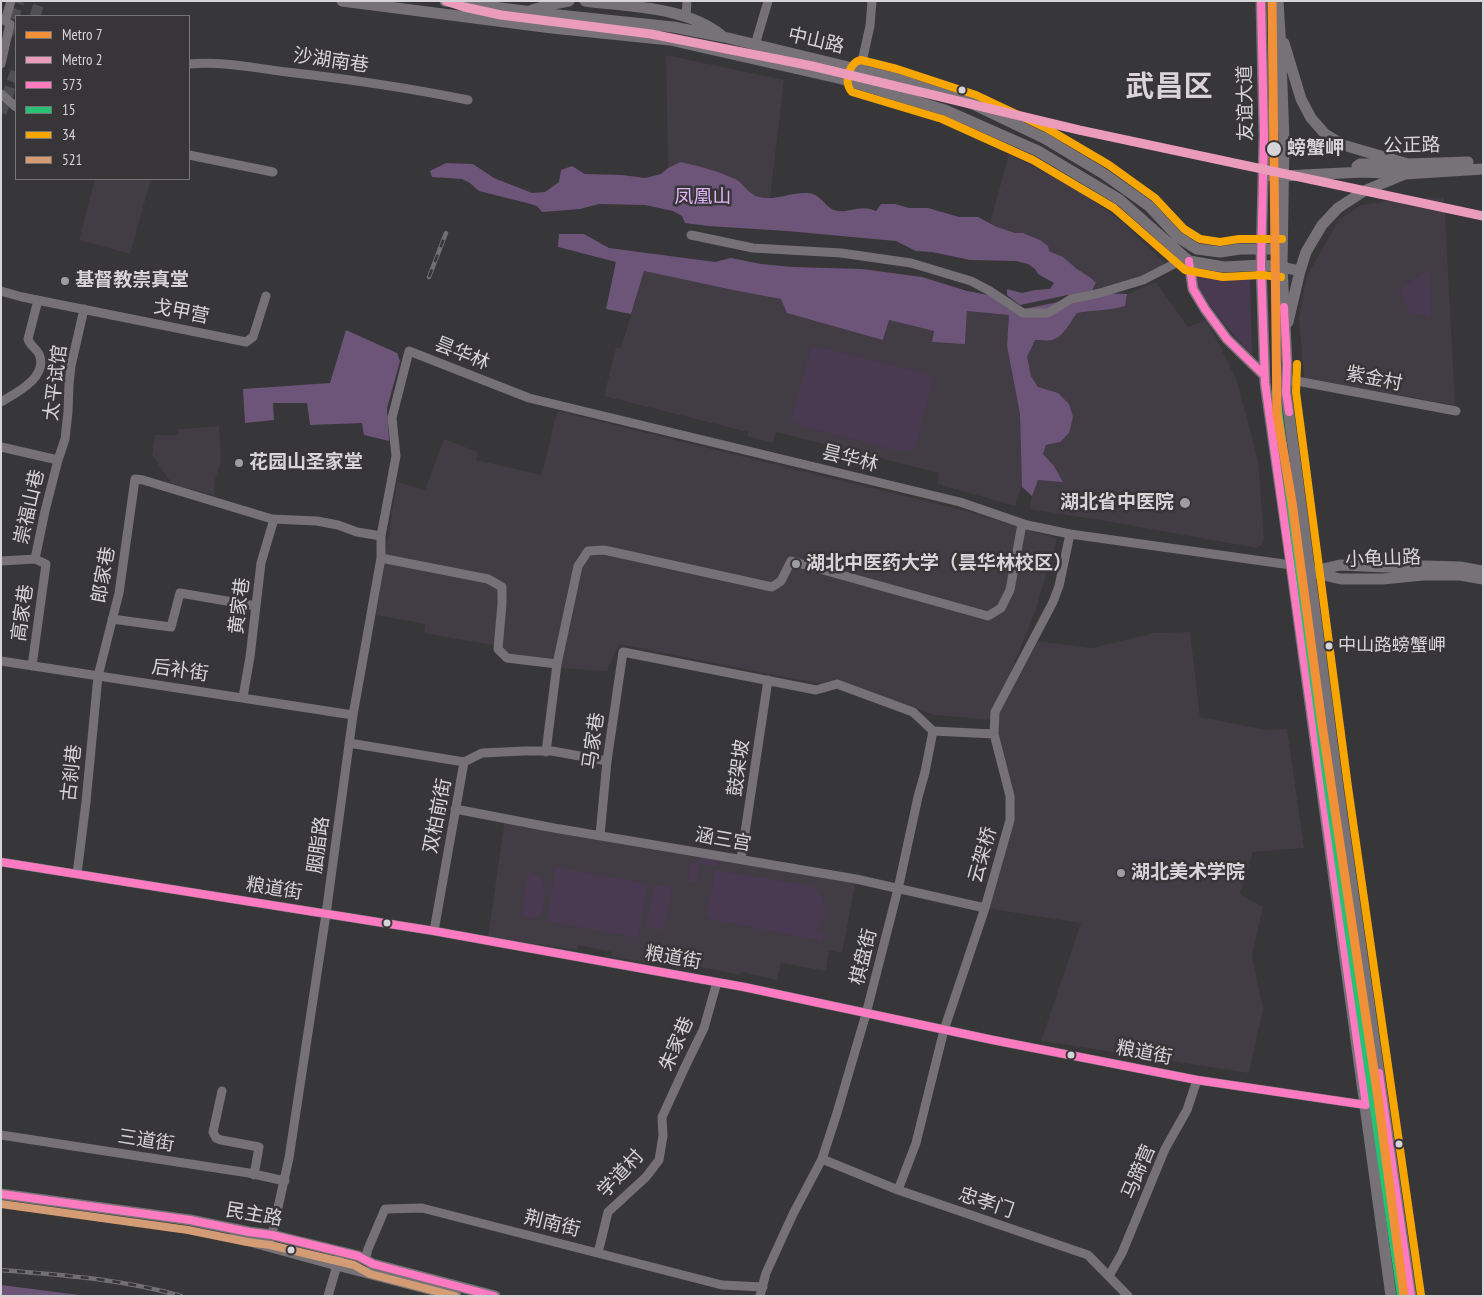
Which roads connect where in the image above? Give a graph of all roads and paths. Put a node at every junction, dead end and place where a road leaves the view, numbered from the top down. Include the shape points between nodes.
1 (11, 1) edge
2 (342, 1) edge
3 (445, 1) edge
4 (585, 1) edge
5 (687, 1) edge
6 (768, 1) edge
7 (872, 1) edge
8 (1261, 1) edge
9 (1278, 1) edge
10 (563, 2) edge
11 (425, 6) edge
12 (529, 12) junction
13 (686, 16) junction
14 (13, 25) edge
15 (1280, 33) junction
16 (724, 37) junction
17 (756, 45) junction
18 (1, 64) edge
19 (190, 64) edge
20 (861, 70) junction
21 (857, 84) junction
22 (1, 94) edge
23 (468, 100) dead end
24 (15, 106) edge
25 (190, 155) edge
26 (1483, 161) edge
27 (1483, 168) edge
28 (1407, 169) junction
29 (273, 172) dead end
30 (1263, 175) junction
31 (1283, 176) junction
32 (690, 235) dead end
33 (1261, 248) junction
34 (1282, 249) junction
35 (1186, 258) junction
36 (1260, 265) junction
37 (1282, 267) junction
38 (1300, 271) junction
39 (1, 290) edge
40 (266, 296) dead end
41 (38, 300) junction
42 (84, 309) junction
43 (1285, 336) junction
44 (409, 351) joint
45 (1265, 379) junction
46 (1286, 379) junction
47 (1, 402) edge
48 (1456, 411) dead end
49 (1, 447) edge
50 (58, 460) junction
51 (274, 519) junction
52 (1022, 524) junction
53 (1070, 534) junction
54 (381, 536) junction
55 (381, 558) junction
56 (35, 559) junction
57 (1, 561) edge
58 (1292, 565) junction
59 (1483, 571) edge
60 (1310, 572) junction
61 (1483, 579) edge
62 (256, 606) junction
63 (112, 619) junction
64 (1, 662) edge
65 (557, 664) junction
66 (32, 666) junction
67 (98, 676) junction
68 (768, 680) junction
69 (243, 697) junction
70 (353, 715) junction
71 (933, 731) junction
72 (994, 734) junction
73 (349, 743) junction
74 (546, 752) junction
75 (607, 761) junction
76 (464, 762) junction
77 (455, 810) junction
78 (600, 835) junction
79 (741, 859) junction
80 (1348, 861) junction
81 (1, 862) edge
82 (1332, 863) junction
83 (77, 874) junction
84 (898, 889) junction
85 (985, 908) junction
86 (326, 914) junction
87 (434, 931) junction
88 (717, 982) junction
89 (866, 1014) junction
90 (944, 1030) junction
91 (1197, 1080) junction
92 (222, 1091) dead end
93 (1366, 1105) junction
94 (662, 1117) joint
95 (1, 1134) edge
96 (822, 1159) junction
97 (254, 1175) junction
98 (285, 1181) junction
99 (898, 1190) junction
100 (1, 1194) edge
101 (1, 1202) edge
102 (272, 1234) junction
103 (270, 1247) junction
104 (341, 1252) junction
105 (598, 1253) junction
106 (365, 1260) junction
107 (337, 1265) junction
108 (1109, 1276) junction
109 (761, 1291) edge
110 (328, 1296) edge
111 (456, 1296) edge
112 (495, 1296) edge
113 (1128, 1296) edge
114 (1391, 1296) edge
115 (1411, 1296) edge

1 - 14 street via 5,21
2 - 11 main road, 中山路
3 - 12 main road, 中山路
4 - 13 main road
5 - 13 street
6 - 17 street
7 - 20 street
8 - 30 main road, 友谊大道
9 - 15 main road, 友谊大道
10 - 12 main road
11 - 21 main road, 中山路 via 552,28 670,40
12 - 16 main road, 中山路 via 673,27
13 - 16 main road
14 - 18 street
15 - 28 main road via 1301,99 1311,118 1326,134 1343,145
15 - 31 main road, 友谊大道
16 - 17 main road, 中山路
17 - 20 main road, 中山路
19 - 23 street, 沙湖南巷 via 228,65 318,76 417,89
20 - 21 street
20 - 33 main road, 中山路 via 973,104 1044,138 1149,206 1178,237 1197,249 1220,252
21 - 35 main road, 中山路 via 945,110 1038,152 1120,200
22 - 24 street
25 - 29 street
26 - 28 main road, 公正路
27 - 28 main road, 公正路
28 - 31 main road, 公正路 via 1360,164 1344,172
28 - 38 main road via 1338,208 1322,225 1306,252
30 - 31 main road, 公正路
30 - 33 main road, 友谊大道
31 - 34 main road, 友谊大道
32 - 35 street via 753,248 841,253 911,263 971,282 1023,313 1048,313 1071,299 1143,280
33 - 34 main road, 中山路
33 - 36 main road, 友谊大道
34 - 37 main road, 友谊大道
35 - 36 main road via 1224,267
35 - 45 main road via 1193,289 1205,309 1227,339
36 - 37 main road
36 - 45 main road, 友谊大道
37 - 38 main road
37 - 43 main road, 友谊大道
38 - 43 main road
39 - 41 street, 戈甲营
40 - 42 street, 戈甲营 via 253,337 246,342
41 - 42 street, 戈甲营
41 - 47 street via 28,339 38,352 40,370 30,384
42 - 50 street, 太平试馆 via 71,366 65,439
43 - 46 main road, 友谊大道
44 - 52 street, 昙华林 via 529,398 960,502
44 - 54 street, 胭脂路 via 392,418 396,456
45 - 58 main road
46 - 48 street, 紫金村
46 - 60 main road
49 - 50 street, 崇福山巷
50 - 56 street, 崇福山巷
51 - 54 street via 317,522
51 - 62 street, 黄家巷 via 261,563
51 - 63 street, 郎家巷 via 135,479 119,593
52 - 53 street, 昙华林
52 - 65 street via 1010,590 1001,608 988,616 791,561 781,581 772,587 604,550 588,551 578,566
53 - 58 street, 昙华林
53 - 72 street, 云架桥 via 1059,586 995,712
54 - 55 street, 胭脂路
55 - 65 street via 488,579 502,587 498,649 506,658
55 - 70 street, 胭脂路
56 - 57 street
56 - 66 street, 高家巷 via 46,564
58 - 82 main road
59 - 60 main road, 小龟山路 via 1460,567 1340,565
60 - 61 main road, 小龟山路 via 1341,579 1423,575
60 - 80 main road
62 - 63 street via 180,593 171,627
62 - 69 street, 黄家巷
63 - 67 street, 郎家巷
64 - 66 street, 后补街
65 - 74 street
66 - 67 street, 后补街
67 - 69 street, 后补街
67 - 83 street, 古刹巷
68 - 71 street via 816,690 837,684 913,712
68 - 75 street, 马家巷 via 623,652
68 - 79 street, 鼓架坡
69 - 70 street, 后补街
70 - 73 street, 胭脂路
71 - 72 street
71 - 84 street, 棋盘街
72 - 85 street, 云架桥 via 1010,796 1010,820
73 - 76 street, 双柏前街
73 - 86 street, 胭脂路
74 - 75 street
74 - 76 street via 482,753
75 - 78 street, 马家巷
76 - 77 street, 双柏前街
77 - 78 street, 涵三宫
77 - 87 street, 双柏前街
78 - 79 street, 涵三宫
79 - 84 street, 涵三宫
80 - 82 main road
80 - 115 main road
81 - 83 street, 粮道街
82 - 93 main road
83 - 86 street, 粮道街
84 - 85 street, 涵三宫
84 - 89 street, 棋盘街
85 - 90 street, 云架桥
86 - 87 street, 粮道街
86 - 98 street, 胭脂路
87 - 88 street, 粮道街
88 - 89 street, 粮道街
88 - 94 street, 朱家巷 via 704,1028
89 - 90 street, 粮道街
89 - 96 street, 棋盘街
90 - 91 street, 粮道街
90 - 99 street, 云架桥 via 916,1143
91 - 93 street, 粮道街
91 - 108 street, 马蹄营 via 1187,1110 1165,1149 1122,1253
92 - 97 street via 213,1132 221,1140 259,1147
93 - 114 main road
94 - 105 street, 学道村 via 659,1160 646,1177 608,1212
95 - 97 street, 三道街
96 - 99 street, 忠孝门
96 - 109 street, 棋盘街 via 793,1214
97 - 98 street, 三道街
98 - 102 street, 胭脂路
99 - 108 street, 忠孝门 via 1088,1256
100 - 102 main road, 民主路
101 - 103 main road, 民主路 via 190,1227
102 - 103 street, 胭脂路
102 - 104 main road, 民主路
103 - 107 main road, 民主路
104 - 106 main road, 民主路
104 - 107 street
105 - 106 street, 荆南街 via 422,1208 385,1210
105 - 109 street, 荆南街 via 722,1285
106 - 112 main road, 民主路
107 - 110 street
107 - 111 main road, 民主路
108 - 113 street, 忠孝门

